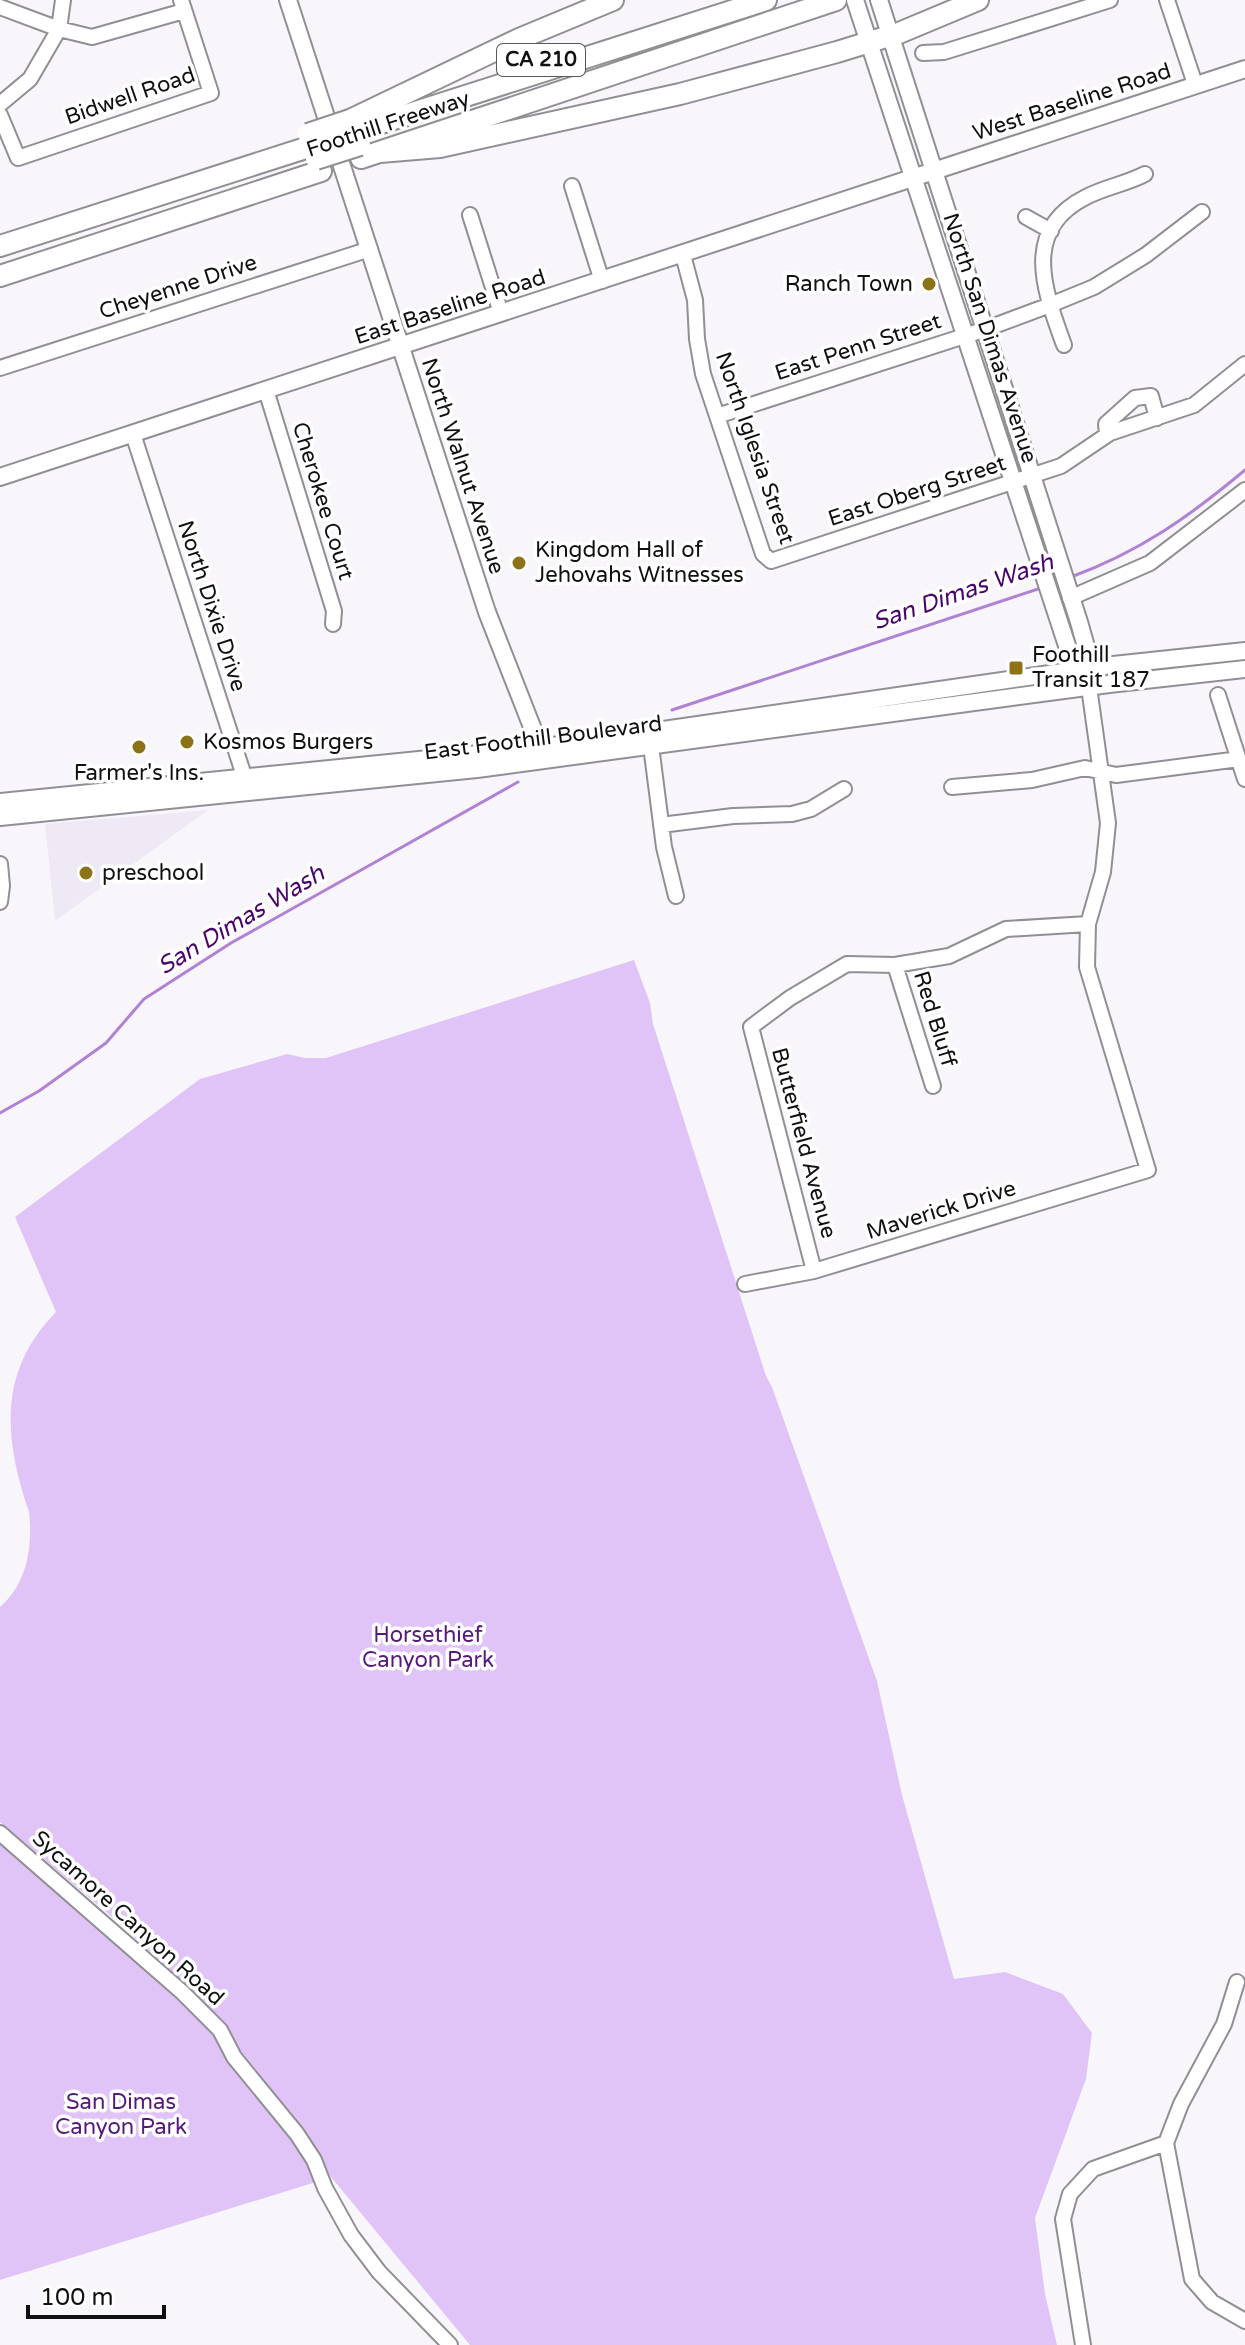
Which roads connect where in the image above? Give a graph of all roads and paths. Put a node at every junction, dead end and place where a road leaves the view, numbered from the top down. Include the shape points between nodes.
1 (63, 0) edge
2 (288, 0) edge
3 (613, 0) edge
4 (731, 0) edge
5 (766, 0) edge
6 (855, 0) edge
7 (879, 0) edge
8 (978, 0) edge
9 (1110, 0) edge
10 (1167, 0) edge
11 (832, 2) edge
12 (183, 6) edge
13 (0, 7) edge
14 (59, 29) junction
15 (891, 35) junction
16 (868, 42) junction
17 (923, 53) dead end
18 (1245, 69) edge
19 (1195, 84) junction
20 (0, 104) edge
21 (0, 115) edge
22 (361, 141) junction
23 (315, 152) junction
24 (933, 172) junction
25 (1145, 174) dead end
26 (914, 178) junction
27 (572, 186) dead end
28 (1202, 212) dead end
29 (470, 215) dead end
30 (1026, 217) dead end
31 (1051, 231) junction
32 (0, 236) edge
33 (0, 246) edge
34 (370, 249) junction
35 (683, 255) junction
36 (0, 261) edge
37 (0, 276) edge
38 (602, 281) junction
39 (1050, 305) junction
40 (501, 313) junction
41 (983, 330) junction
42 (966, 335) junction
43 (1064, 345) dead end
44 (401, 346) junction
45 (1245, 364) edge
46 (0, 368) edge
47 (266, 390) junction
48 (717, 416) junction
49 (1157, 418) junction
50 (133, 434) junction
51 (1107, 434) junction
52 (0, 476) edge
53 (1022, 480) junction
54 (1245, 490) edge
55 (771, 561) joint
56 (1059, 586) junction
57 (333, 624) dead end
58 (1245, 651) edge
59 (1083, 669) junction
60 (1245, 669) edge
61 (1089, 687) junction
62 (1218, 695) dead end
63 (650, 740) junction
64 (542, 754) junction
65 (1239, 759) junction
66 (1101, 771) junction
67 (1245, 779) edge
68 (247, 784) junction
69 (952, 787) dead end
70 (844, 789) dead end
71 (0, 802) edge
72 (0, 817) edge
73 (661, 825) junction
74 (0, 864) edge
75 (676, 896) dead end
76 (0, 902) edge
77 (1088, 924) junction
78 (895, 965) junction
79 (933, 1086) dead end
80 (814, 1271) junction
81 (745, 1284) dead end
82 (0, 1833) edge
83 (1237, 1982) dead end
84 (1166, 2143) junction
85 (1245, 2321) edge
86 (450, 2345) edge
87 (1083, 2345) edge

1 - 14 street
2 - 34 main road, North Walnut Avenue
3 - 22 highway via 519,39
4 - 22 highway, Foothill Freeway / CA 210
5 - 22 highway
6 - 16 main road, North San Dimas Avenue
7 - 15 main road, North San Dimas Avenue
8 - 15 highway
9 - 17 street via 944,52
10 - 19 street
11 - 22 highway, Foothill Freeway / CA 210 via 479,120 451,114
12 - 14 street via 92,37
12 - 21 street, Bidwell Road via 211,93 18,158
13 - 14 street
14 - 20 street via 30,79
15 - 16 highway
15 - 24 main road, North San Dimas Avenue
16 - 22 highway via 615,109 440,147
16 - 26 main road, North San Dimas Avenue
18 - 19 main road, West Baseline Road
19 - 24 main road, West Baseline Road
22 - 23 highway, Foothill Freeway / CA 210, bridge
22 - 23 highway, Foothill Freeway / CA 210
23 - 32 highway, Foothill Freeway / CA 210
23 - 33 highway
23 - 36 highway
23 - 37 highway, Foothill Freeway / CA 210
24 - 26 main road, West Baseline Road
24 - 41 main road, North San Dimas Avenue
25 - 31 street via 1086,197
26 - 35 main road, East Baseline Road
26 - 42 main road, North San Dimas Avenue
27 - 38 street
28 - 39 street, East Penn Street via 1094,287
29 - 40 street
30 - 31 street
31 - 39 street via 1041,257
34 - 44 main road, North Walnut Avenue
34 - 46 street, Cheyenne Drive
35 - 38 main road, East Baseline Road
35 - 48 street, North Iglesia Street via 695,300 703,374
38 - 40 main road, East Baseline Road
39 - 41 street, East Penn Street
39 - 43 street
40 - 44 main road, East Baseline Road
41 - 42 street, East Penn Street
41 - 53 main road, North San Dimas Avenue
42 - 48 street, East Penn Street
42 - 53 main road, North San Dimas Avenue
44 - 47 main road, East Baseline Road
44 - 64 main road, North Walnut Avenue via 487,612
45 - 49 street via 1194,405
47 - 50 main road, East Baseline Road
47 - 57 street, Cherokee Court via 334,611
48 - 55 street, North Iglesia Street via 763,554
49 - 51 street
49 - 51 street via 1151,396 1135,398 1106,424
50 - 52 main road, East Baseline Road
50 - 68 street, North Dixie Drive
51 - 53 street, East Oberg Street via 1061,466
53 - 55 street, East Oberg Street
53 - 56 main road, North San Dimas Avenue
54 - 56 street via 1150,563
56 - 59 main road, North San Dimas Avenue
58 - 59 main road, East Foothill Boulevard
59 - 61 main road, North San Dimas Avenue
59 - 63 main road, East Foothill Boulevard
60 - 61 main road, East Foothill Boulevard
61 - 63 main road, East Foothill Boulevard
61 - 66 street
62 - 65 street
63 - 64 main road, East Foothill Boulevard
63 - 73 street
64 - 68 main road, East Foothill Boulevard via 400,778
65 - 66 street via 1116,775
65 - 67 street
66 - 69 street via 1085,768 1032,780
66 - 77 street via 1107,835
68 - 71 main road, East Foothill Boulevard
68 - 72 main road, East Foothill Boulevard
70 - 73 street via 792,814
73 - 75 street
74 - 76 street
77 - 78 street via 1006,929 949,956
77 - 80 street, Maverick Drive via 1087,967 1148,1170
78 - 79 street, Red Bluff
78 - 80 street, Butterfield Avenue via 847,964 751,1027
80 - 81 street, Maverick Drive
82 - 86 street, Sycamore Canyon Road via 220,2030 234,2057 314,2160 351,2235
83 - 84 street via 1224,2024
84 - 85 street via 1192,2279 1212,2302
84 - 87 street via 1093,2169 1070,2194 1063,2219

